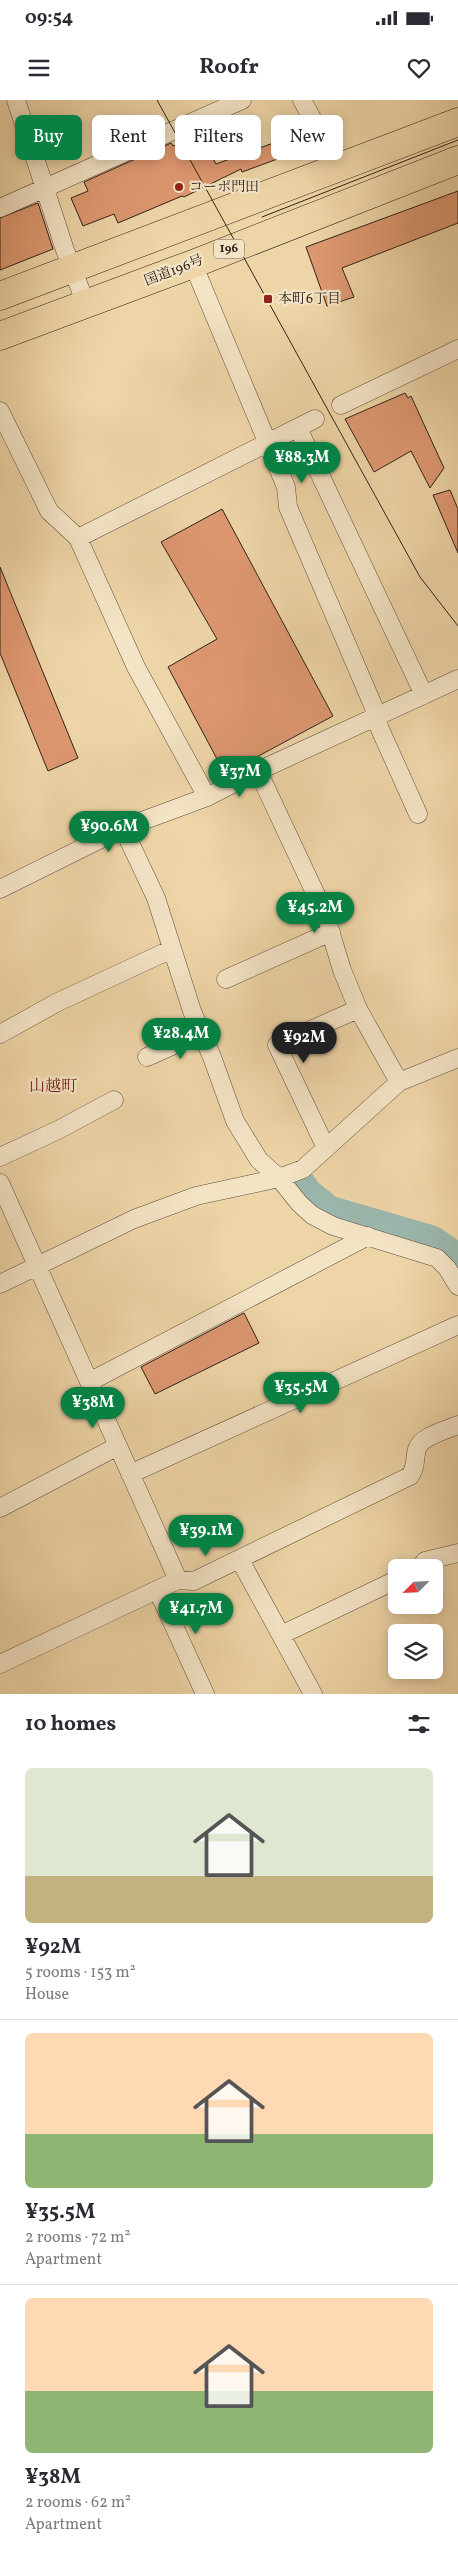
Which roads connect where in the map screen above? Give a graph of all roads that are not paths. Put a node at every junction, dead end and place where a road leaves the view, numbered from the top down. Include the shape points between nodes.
1 (16, 100) edge
2 (242, 100) edge
3 (302, 100) edge
4 (458, 122) edge
5 (458, 160) edge
6 (338, 168) junction
7 (45, 190) junction
8 (0, 208) edge
9 (193, 264) junction
10 (72, 269) junction
11 (0, 296) edge
12 (86, 304) junction
13 (0, 336) edge
14 (458, 349) edge
15 (341, 405) dead end
16 (0, 410) edge
17 (315, 419) dead end
18 (298, 428) junction
19 (268, 444) junction
20 (78, 538) junction
21 (458, 679) edge
22 (424, 695) junction
23 (377, 718) junction
24 (258, 771) junction
25 (208, 796) junction
26 (418, 814) dead end
27 (123, 828) junction
28 (0, 889) edge
29 (331, 932) junction
30 (172, 949) junction
31 (226, 979) dead end
32 (358, 1009) junction
33 (201, 1033) junction
34 (0, 1034) edge
35 (147, 1057) dead end
36 (458, 1058) edge
37 (399, 1082) junction
38 (114, 1100) dead end
39 (326, 1148) junction
40 (0, 1157) edge
41 (279, 1178) junction
42 (0, 1183) edge
43 (368, 1236) junction
44 (37, 1265) junction
45 (0, 1284) edge
46 (458, 1286) edge
47 (458, 1325) edge
48 (89, 1382) junction
49 (458, 1425) edge
50 (118, 1446) junction
51 (130, 1474) junction
52 (0, 1508) edge
53 (458, 1553) edge
54 (433, 1559) edge
55 (240, 1560) junction
56 (178, 1580) junction
57 (388, 1584) edge
58 (158, 1591) junction
59 (281, 1635) junction
60 (0, 1664) edge
61 (204, 1694) edge
62 (313, 1694) edge

1 - 7 street
2 - 7 street
3 - 6 street
4 - 6 highway
5 - 9 highway, 国道196号 / 196
6 - 10 highway
7 - 8 street
7 - 10 street
9 - 12 highway, 国道196号 / 196
9 - 19 street
10 - 11 highway
10 - 12 street
12 - 13 highway, 国道196号 / 196
14 - 15 street
16 - 20 street via 49,511
17 - 18 street
18 - 19 street
18 - 22 street
19 - 20 street
19 - 23 street via 286,487 288,507
20 - 25 street via 136,667
21 - 22 street
22 - 23 street
23 - 24 street
23 - 26 street
24 - 25 street
24 - 29 street
25 - 27 street
27 - 28 street
27 - 30 street via 156,898
29 - 31 street
29 - 32 street
30 - 33 street
30 - 34 street via 58,1002
32 - 37 street
32 - 39 street via 277,1045
33 - 35 street
33 - 41 street via 246,1143
36 - 37 street
37 - 39 street
38 - 40 street
39 - 41 street via 303,1169
41 - 43 street via 312,1216
41 - 44 street via 196,1196 134,1219
42 - 44 street
43 - 46 street via 437,1258
43 - 48 street
44 - 45 street
44 - 48 street
47 - 51 street
48 - 50 street
49 - 55 street via 423,1441 417,1448 416,1468 410,1476
50 - 51 street
50 - 52 street
51 - 56 street
53 - 54 street
55 - 56 street via 194,1581
55 - 59 street
56 - 58 street
57 - 59 street
58 - 60 street
58 - 61 street
59 - 62 street

